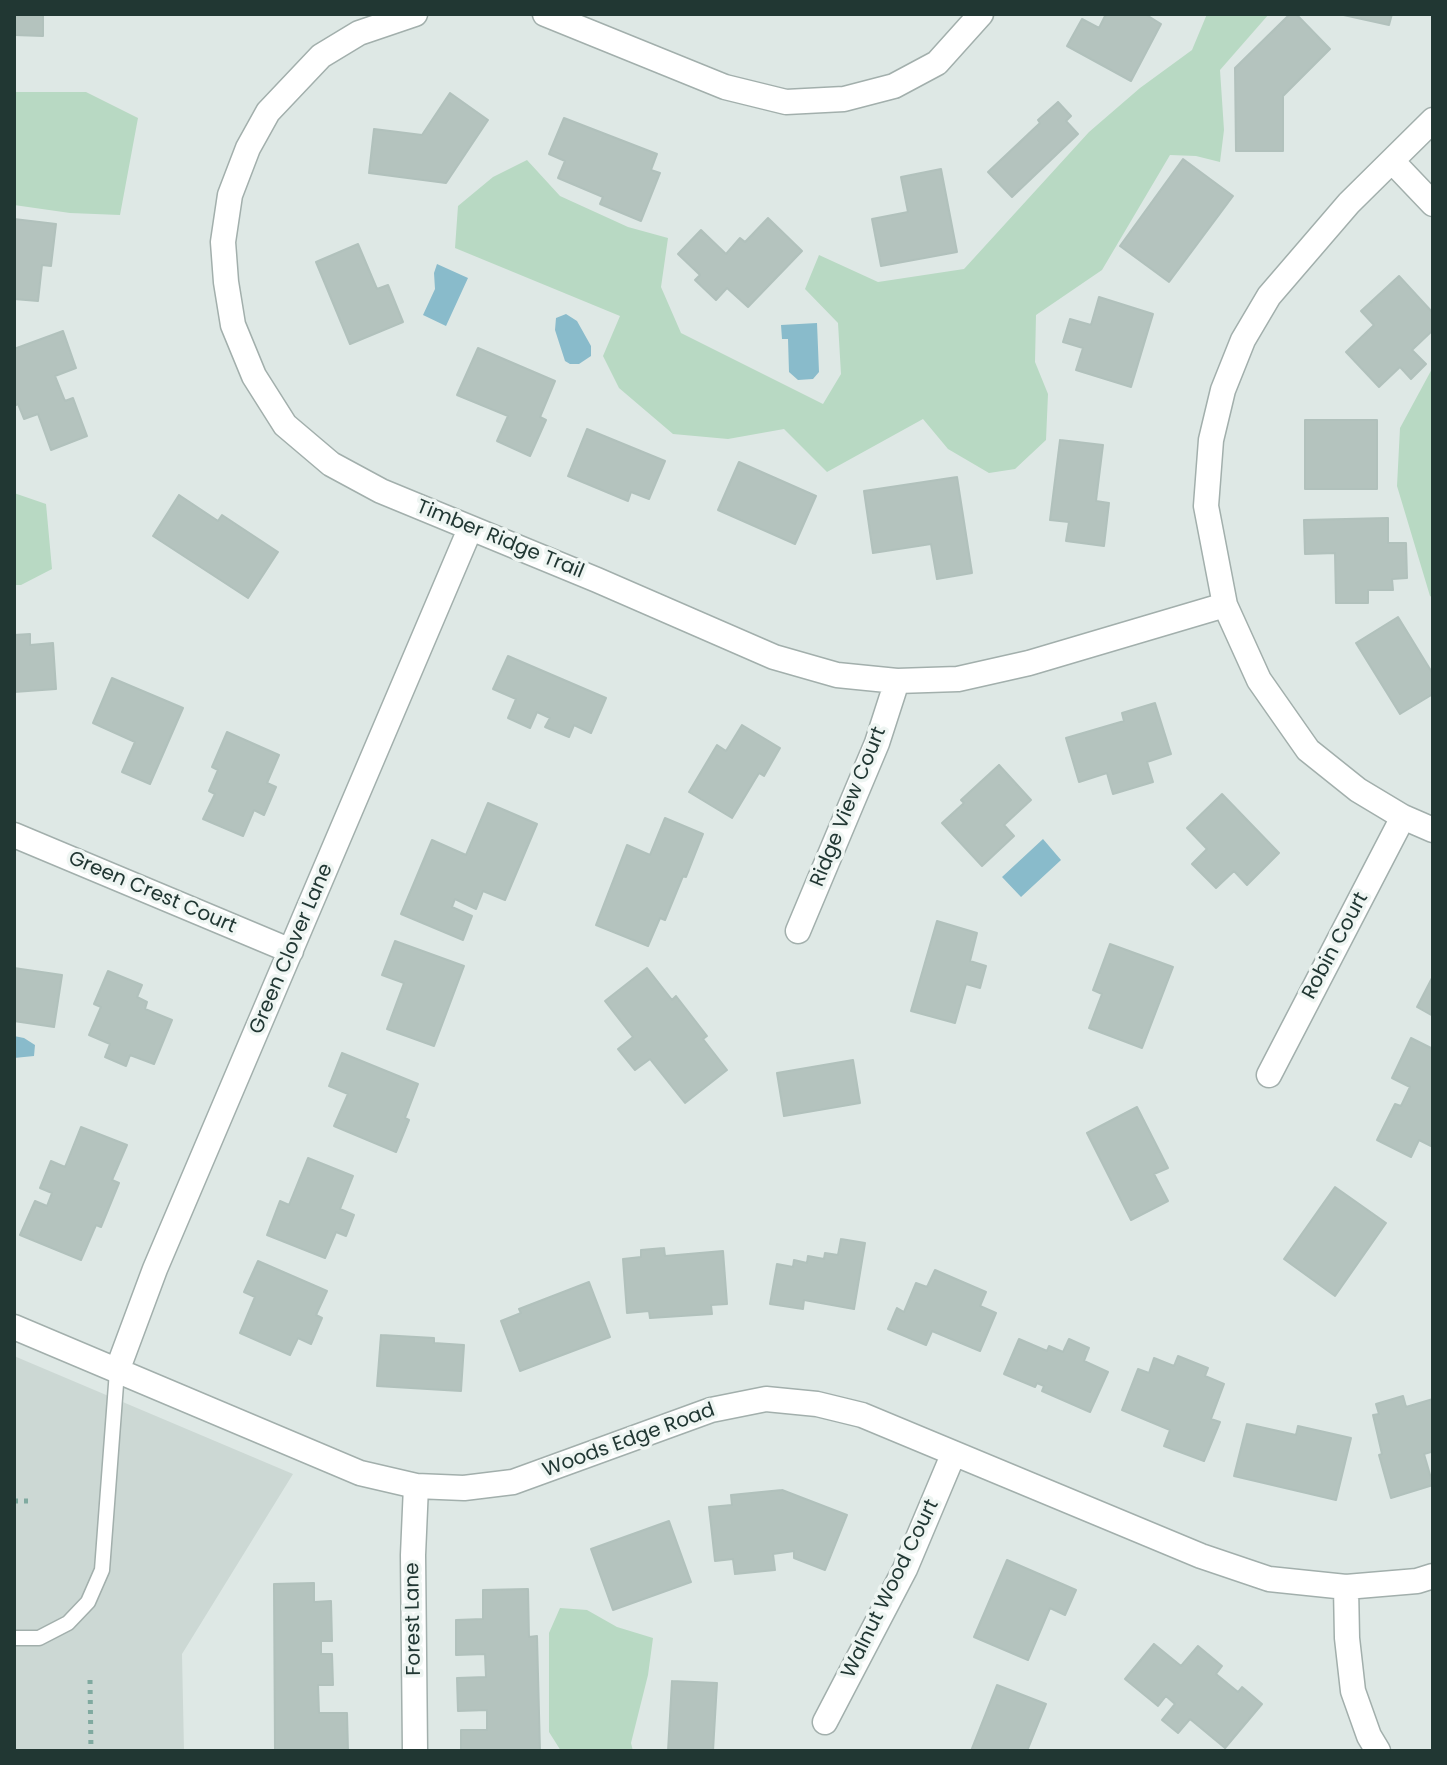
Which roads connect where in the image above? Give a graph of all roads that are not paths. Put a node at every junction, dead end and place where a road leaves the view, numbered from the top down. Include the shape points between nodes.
1 (415, 14) edge
2 (545, 14) edge
3 (981, 14) edge
4 (1433, 120) edge
5 (1392, 161) junction
6 (1433, 204) edge
7 (470, 529) junction
8 (1225, 605) junction
9 (897, 681) junction
10 (1403, 817) junction
11 (1433, 830) edge
12 (14, 835) edge
13 (798, 931) dead end
14 (291, 951) junction
15 (1269, 1075) dead end
16 (14, 1327) edge
17 (117, 1371) junction
18 (953, 1455) junction
19 (416, 1486) junction
20 (1433, 1576) edge
21 (1346, 1587) junction
22 (14, 1638) edge
23 (825, 1722) dead end
24 (415, 1751) edge
25 (1378, 1751) edge

1 - 7 street, Timber Ridge Trail via 359,33 321,56 268,112 230,195 223,242 226,282 233,325 254,376 285,425 331,464
2 - 3 street via 725,87 786,102 844,99 894,86 937,63
4 - 5 street
5 - 6 street
5 - 8 street via 1269,296 1243,340 1223,390 1211,440 1206,506
7 - 9 street, Timber Ridge Trail via 774,657 837,675
7 - 14 street, Green Clover Lane
8 - 9 street, Timber Ridge Trail via 1029,663 958,679
8 - 10 street via 1259,680 1308,750
9 - 13 street, Ridge View Court via 877,743
10 - 11 street
10 - 15 street, Robin Court
12 - 14 street, Green Crest Court
14 - 17 street, Green Clover Lane
16 - 17 street, Woods Edge Road
17 - 19 street, Woods Edge Road via 360,1473
17 - 22 lane via 102,1570 88,1602 68,1623 39,1638
18 - 19 street, Woods Edge Road via 862,1415 766,1399 711,1410 513,1482
18 - 21 street, Woods Edge Road via 1228,1566 1269,1579
18 - 23 street, Walnut Wood Court via 905,1569
19 - 24 street, Forest Lane
20 - 21 street, Woods Edge Road
21 - 25 street via 1353,1691

